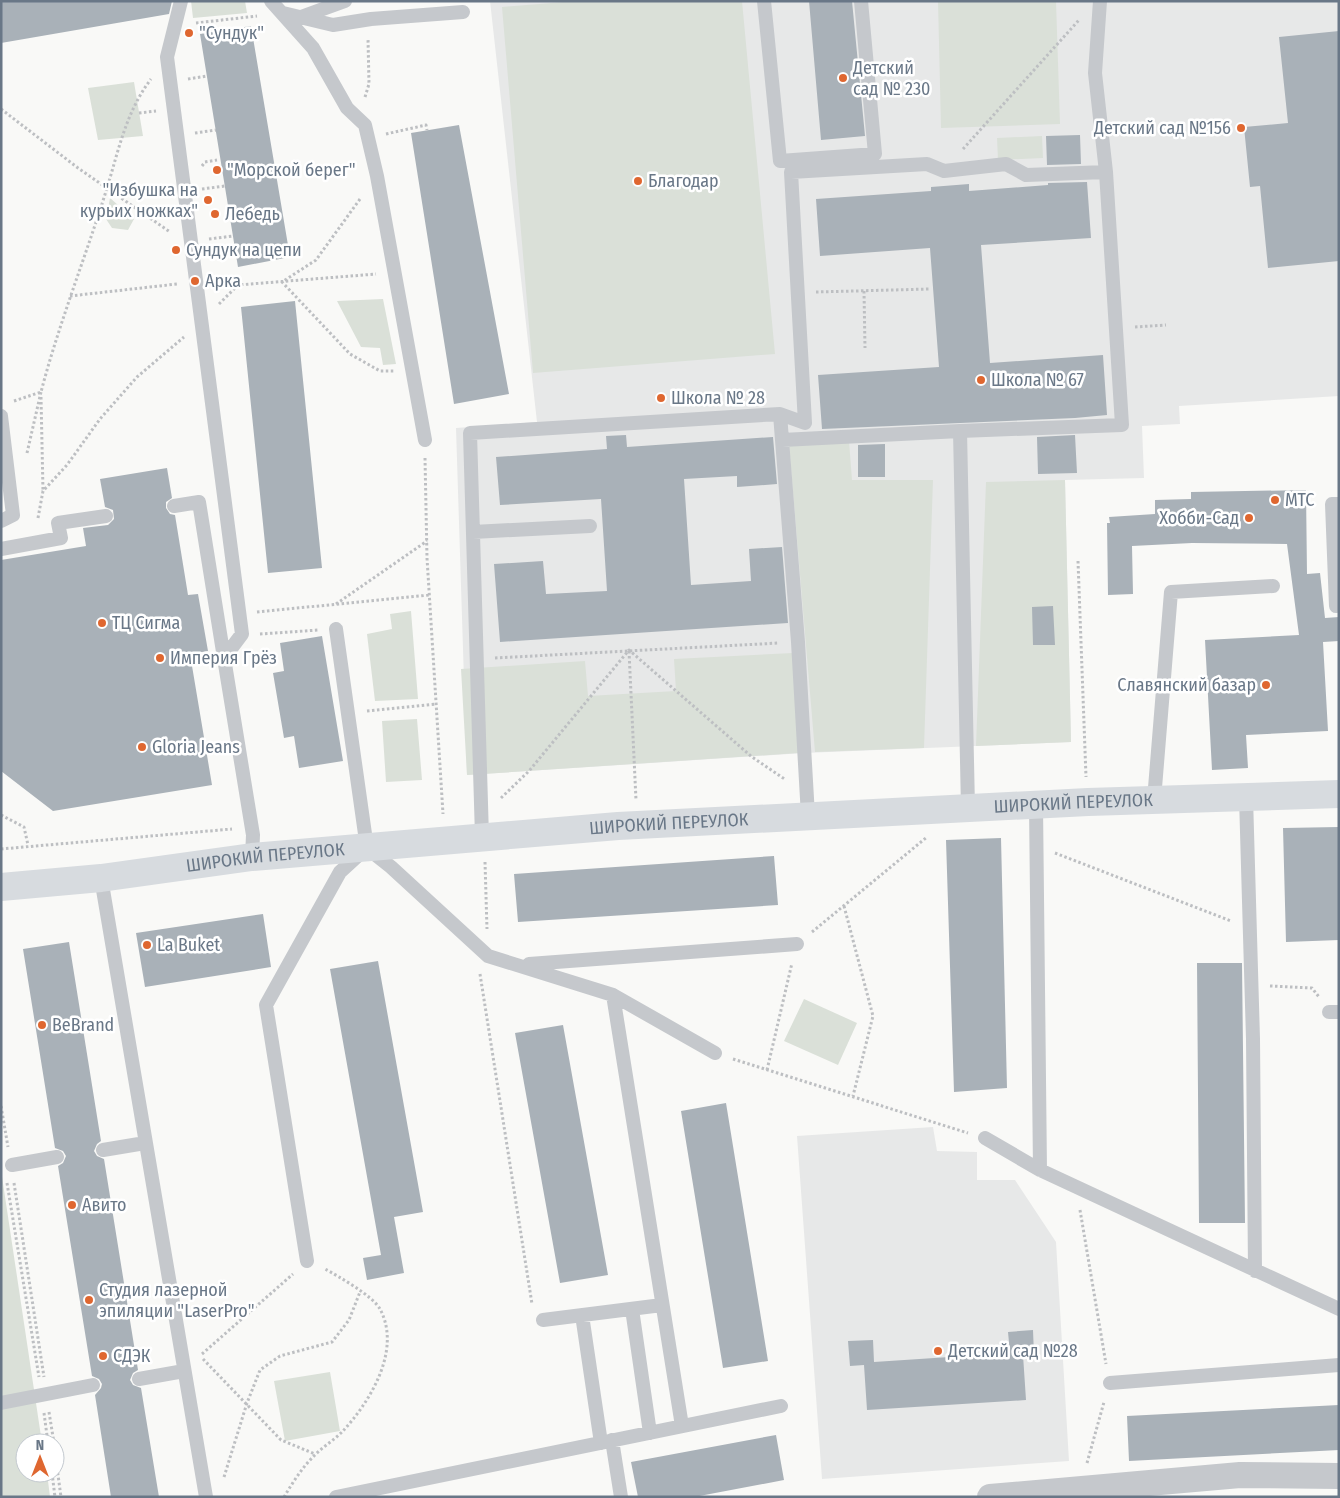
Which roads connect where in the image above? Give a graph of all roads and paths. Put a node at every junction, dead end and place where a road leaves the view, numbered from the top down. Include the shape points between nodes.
1 (181, 1) edge
2 (271, 1) edge
3 (345, 1) edge
4 (764, 1) edge
5 (861, 1) edge
6 (1100, 1) edge
7 (283, 12) junction
8 (463, 12) dead end
9 (1083, 16) dead end
10 (300, 17) junction
11 (371, 19) junction
12 (174, 25) junction
13 (152, 77) dead end
14 (1, 109) edge
15 (154, 112) dead end
16 (139, 113) dead end
17 (427, 130) dead end
18 (367, 131) junction
19 (944, 170) junction
20 (1106, 172) junction
21 (377, 176) junction
22 (107, 188) junction
23 (191, 246) junction
24 (394, 273) junction
25 (195, 281) junction
26 (282, 282) junction
27 (930, 289) dead end
28 (798, 292) junction
29 (864, 292) junction
30 (70, 296) junction
31 (201, 322) junction
32 (1166, 325) dead end
33 (1117, 328) junction
34 (865, 348) dead end
35 (412, 370) junction
36 (41, 392) junction
37 (9, 402) dead end
38 (780, 414) junction
39 (1, 416) edge
40 (960, 431) junction
41 (425, 440) joint
42 (782, 440) junction
43 (43, 491) junction
44 (1339, 504) edge
45 (174, 506) dead end
46 (106, 516) dead end
47 (1, 521) edge
48 (590, 526) dead end
49 (473, 532) junction
50 (427, 541) junction
51 (32, 543) junction
52 (1, 549) edge
53 (1078, 561) dead end
54 (1273, 586) dead end
55 (430, 595) junction
56 (336, 604) junction
57 (1336, 606) dead end
58 (239, 613) junction
59 (336, 628) joint
60 (252, 634) dead end
61 (798, 642) junction
62 (630, 650) junction
63 (224, 658) junction
64 (477, 658) junction
65 (436, 704) junction
66 (348, 713) junction
67 (1339, 794) edge
68 (1246, 797) junction
69 (1154, 800) junction
70 (1088, 802) junction
71 (637, 803) dead end
72 (807, 805) junction
73 (1036, 805) junction
74 (968, 808) junction
75 (1, 815) edge
76 (443, 815) dead end
77 (481, 828) junction
78 (931, 834) dead end
79 (28, 845) dead end
80 (1038, 846) junction
81 (366, 848) junction
82 (252, 857) junction
83 (101, 878) junction
84 (1, 887) edge
85 (844, 906) junction
86 (1250, 928) junction
87 (797, 944) junction
88 (488, 956) junction
89 (520, 965) junction
90 (1251, 985) junction
91 (613, 995) junction
92 (1334, 1012) edge
93 (715, 1053) joint
94 (767, 1070) junction
95 (853, 1097) junction
96 (1, 1106) edge
97 (985, 1138) joint
98 (145, 1143) junction
99 (103, 1150) dead end
100 (57, 1157) dead end
101 (1040, 1170) junction
102 (9, 1171) junction
103 (1076, 1187) junction
104 (307, 1261) junction
105 (1256, 1271) junction
106 (360, 1292) junction
107 (662, 1305) junction
108 (632, 1309) junction
109 (1339, 1309) edge
110 (582, 1315) junction
111 (543, 1320) joint
112 (1339, 1365) edge
113 (184, 1370) junction
114 (139, 1378) dead end
115 (1110, 1383) junction
116 (93, 1385) dead end
117 (44, 1395) junction
118 (1, 1402) edge
119 (246, 1402) junction
120 (781, 1406) dead end
121 (682, 1426) junction
122 (47, 1433) edge
123 (52, 1433) edge
124 (650, 1433) junction
125 (606, 1442) junction
126 (315, 1454) junction
127 (1339, 1476) edge
128 (224, 1478) dead end
129 (53, 1483) edge
130 (59, 1483) edge
131 (1081, 1487) junction
132 (55, 1497) edge
133 (61, 1497) edge
134 (206, 1497) edge
135 (284, 1497) edge
136 (336, 1497) edge
137 (621, 1497) edge
138 (990, 1497) edge

1 - 12 lane
2 - 7 lane
3 - 10 lane
4 - 5 lane via 780,161 875,154
6 - 20 lane via 1095,73
7 - 10 lane
7 - 12 path
7 - 18 lane via 313,48 347,108
8 - 11 lane
9 - 19 path
10 - 11 lane via 333,25
11 - 18 path via 368,28 369,84 362,111
12 - 23 lane via 167,57
13 - 22 path via 136,98 120,138
14 - 22 path
15 - 16 path
17 - 18 path via 426,125
18 - 21 lane
19 - 20 lane via 1006,164 1026,175
19 - 28 lane via 927,164 791,172
20 - 33 lane
21 - 24 lane
21 - 26 path via 316,260
22 - 23 path
22 - 30 path
23 - 25 lane
24 - 26 path
24 - 35 lane
25 - 26 path via 238,285
25 - 30 path
25 - 31 lane
26 - 35 path via 350,354 380,371
27 - 29 path
28 - 29 path
28 - 38 lane via 805,423
29 - 34 path
30 - 36 path
31 - 43 path via 137,377
31 - 58 lane
32 - 33 path
33 - 40 lane via 1122,426
35 - 41 lane
36 - 37 path
36 - 43 path
38 - 42 lane
38 - 49 lane via 470,433
39 - 47 lane via 13,515
40 - 42 lane
40 - 74 lane
41 - 50 path
42 - 61 lane
43 - 51 path
44 - 57 lane via 1332,504
45 - 63 lane via 200,502
46 - 51 lane via 58,523 61,538
48 - 49 lane
49 - 64 lane
50 - 55 path
50 - 56 path
51 - 52 lane
53 - 70 path
54 - 69 lane via 1171,592
55 - 56 path
55 - 65 path
56 - 58 path
58 - 63 lane via 242,634
59 - 60 path
59 - 66 lane
61 - 62 path
61 - 72 lane
62 - 64 path
62 - 71 path
62 - 72 path
62 - 77 path
63 - 82 lane via 252,835
64 - 77 lane
65 - 66 path
65 - 76 path
66 - 81 lane
67 - 68 street, ШИРОКИЙ ПЕРЕУЛОК
68 - 69 street, ШИРОКИЙ ПЕРЕУЛОК
68 - 86 lane
69 - 70 street, ШИРОКИЙ ПЕРЕУЛОК
70 - 73 street, ШИРОКИЙ ПЕРЕУЛОК
72 - 74 street, ШИРОКИЙ ПЕРЕУЛОК
72 - 77 street, ШИРОКИЙ ПЕРЕУЛОК via 618,826
73 - 74 street, ШИРОКИЙ ПЕРЕУЛОК
73 - 80 lane
75 - 79 path via 24,827
77 - 81 street, ШИРОКИЙ ПЕРЕУЛОК
77 - 88 path
78 - 85 path
80 - 86 path
80 - 101 lane
81 - 82 street, ШИРОКИЙ ПЕРЕУЛОК
81 - 88 lane
81 - 104 lane via 340,872 266,1005
82 - 83 street, ШИРОКИЙ ПЕРЕУЛОК
83 - 84 street, ШИРОКИЙ ПЕРЕУЛОК
83 - 98 lane
85 - 87 path
85 - 95 path via 873,1016
86 - 90 lane
87 - 89 lane
87 - 94 path
88 - 89 lane
88 - 111 path via 479,966 533,1310
89 - 91 lane
90 - 92 path via 1312,988
90 - 105 lane
91 - 93 lane
91 - 107 lane
93 - 94 path
94 - 95 path
95 - 97 path
96 - 102 path
97 - 101 lane
98 - 99 lane
98 - 113 lane
100 - 102 lane
101 - 103 lane
102 - 117 path
102 - 117 path
103 - 105 lane
103 - 115 path
104 - 106 path via 345,1279
104 - 119 path via 200,1355
105 - 109 lane
106 - 119 path via 350,1320 332,1342 280,1356 260,1370
106 - 126 path via 380,1308 389,1339 375,1389 342,1432
107 - 108 lane
107 - 121 lane
108 - 110 lane
108 - 124 lane
110 - 111 lane
110 - 125 lane
112 - 115 lane
113 - 114 lane
113 - 134 lane
115 - 131 path
116 - 117 lane
117 - 118 lane
117 - 122 path
117 - 123 path
119 - 126 path via 281,1440
119 - 128 path
120 - 121 lane
121 - 124 lane
124 - 125 lane
125 - 136 lane
125 - 137 lane
126 - 135 path
127 - 131 street via 1240,1475
129 - 132 path
130 - 133 path
131 - 138 street

